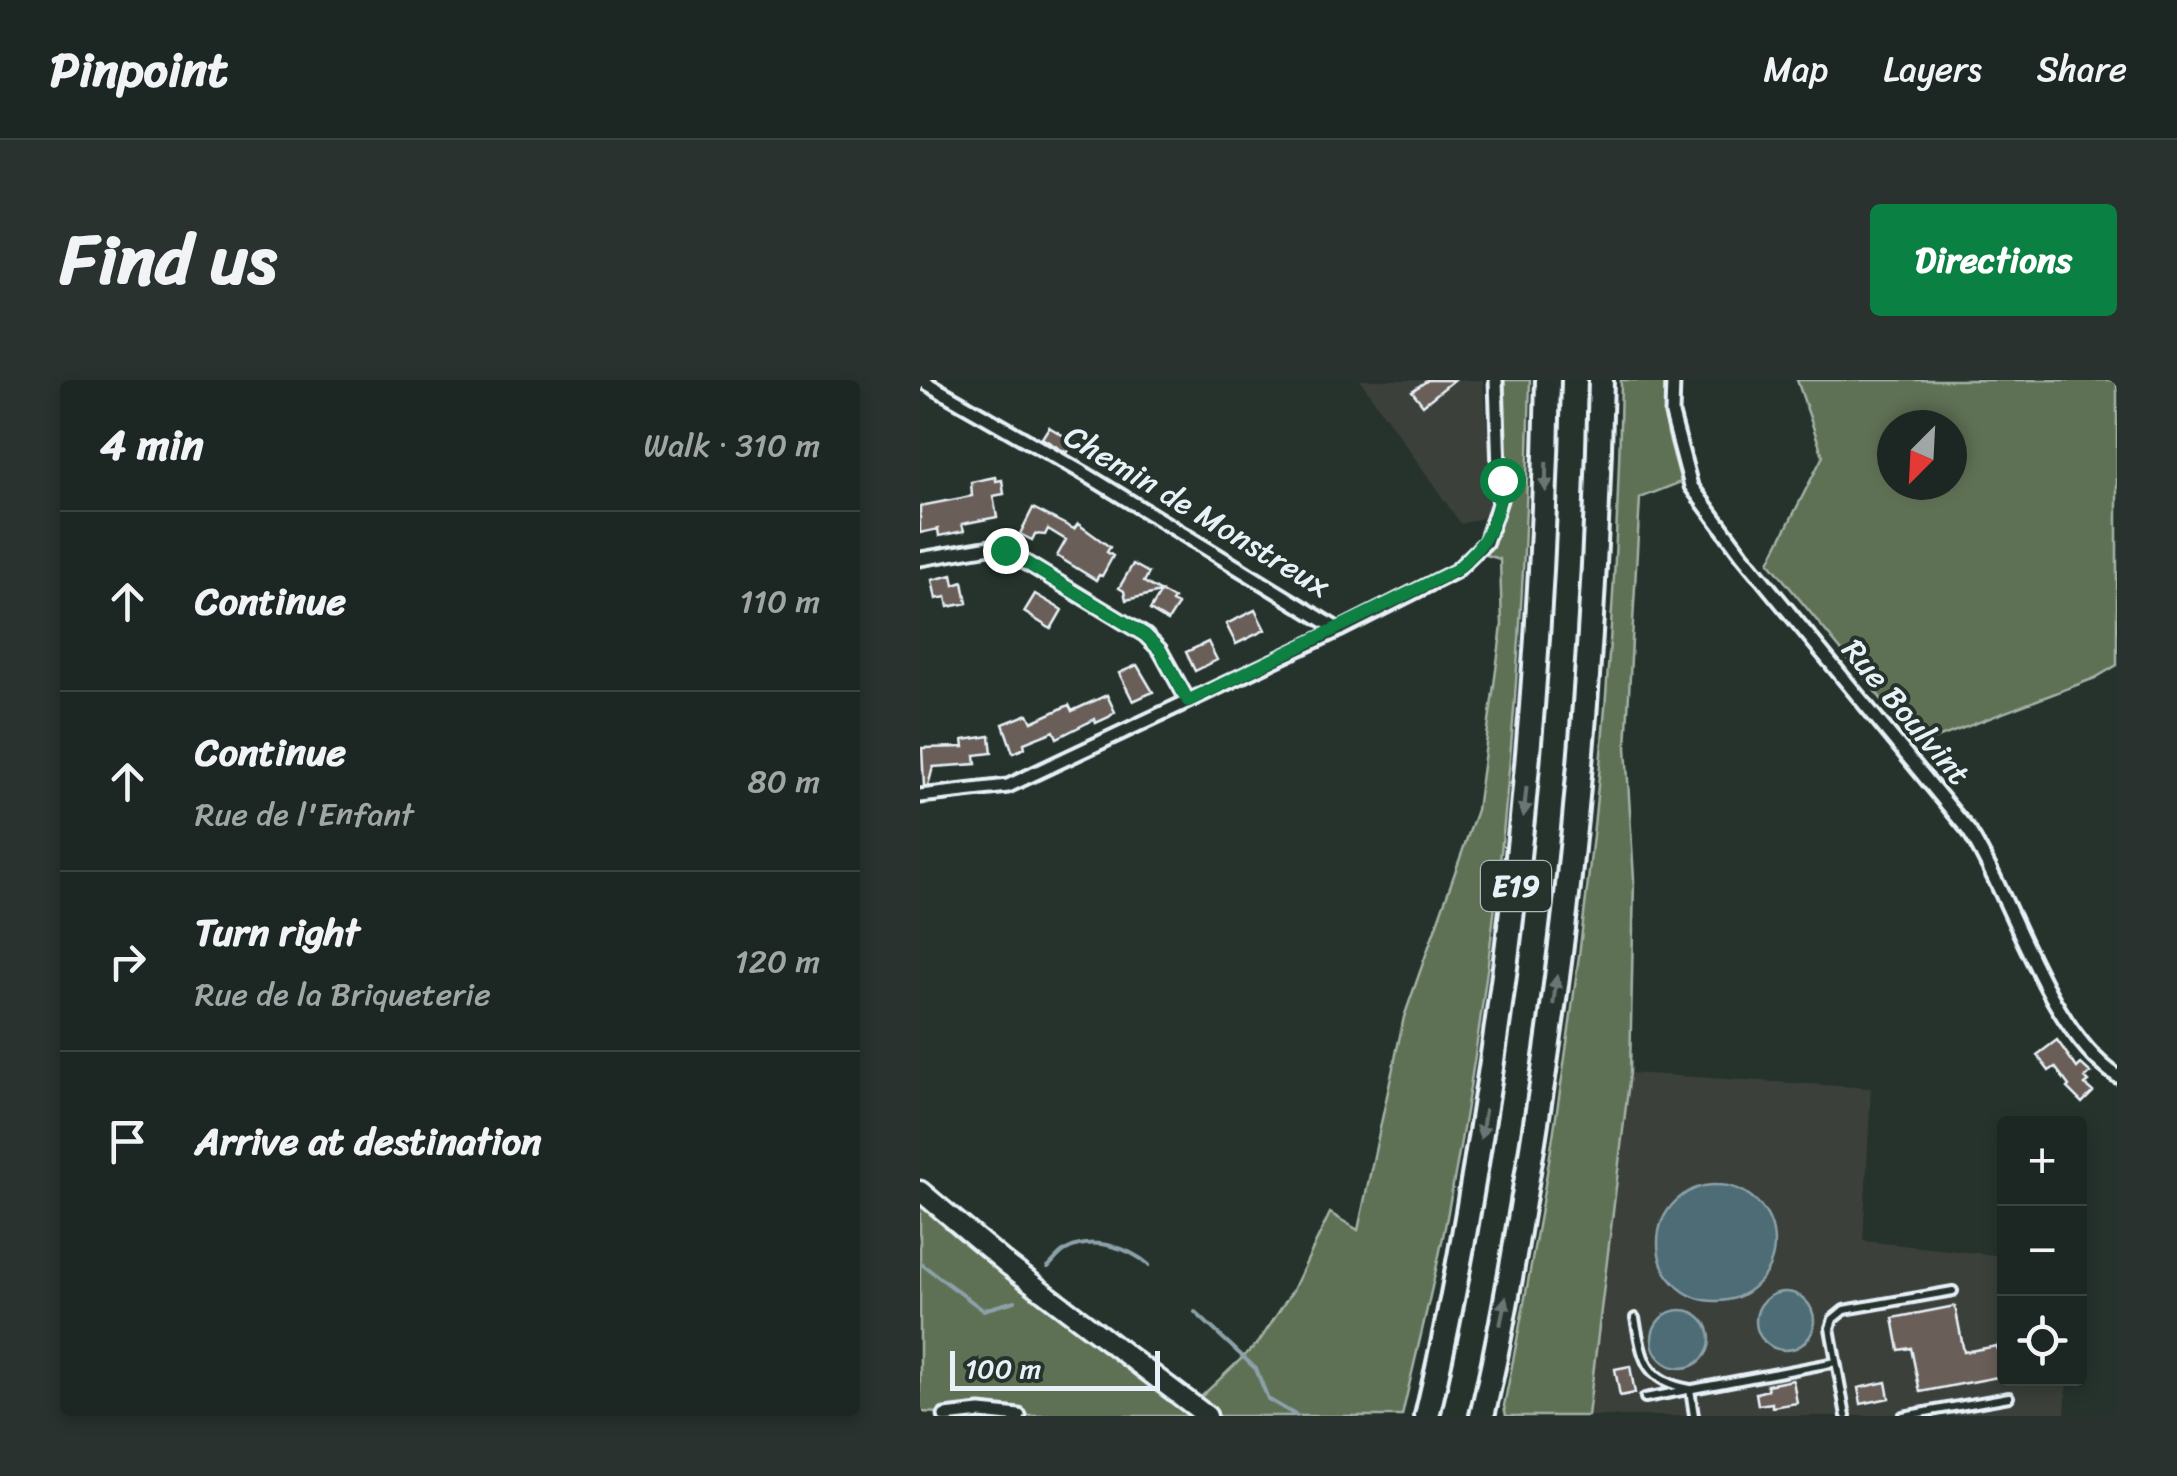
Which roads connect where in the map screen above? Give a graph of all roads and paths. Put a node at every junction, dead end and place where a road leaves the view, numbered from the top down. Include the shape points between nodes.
1 (921, 380) edge
2 (1496, 380) edge
3 (1548, 380) edge
4 (1601, 380) edge
5 (1673, 380) edge
6 (920, 560) edge
7 (1339, 630) junction
8 (1188, 701) junction
9 (920, 796) edge
10 (2117, 1076) edge
11 (920, 1192) edge
12 (1953, 1292) dead end
13 (1635, 1318) dead end
14 (1836, 1362) junction
15 (1690, 1390) junction
16 (2009, 1397) dead end
17 (1645, 1398) dead end
18 (1483, 1411) edge
19 (945, 1416) edge
20 (1019, 1416) edge
21 (1207, 1416) edge
22 (1427, 1416) edge
23 (1694, 1416) edge
24 (1846, 1416) edge
25 (1903, 1416) edge

1 - 7 street, Chemin de Monstreux
2 - 7 street via 1502,480 1486,542 1456,570
3 -> 22 highway, E19 via 1535,699 1518,873 1468,1216
18 -> 4 highway, E19 via 1542,1086 1570,879 1593,614
5 - 10 street, Rue Boulvint via 1672,414 1690,486 1969,832 2068,1022
6 - 8 street via 1005,550 1145,635
7 - 8 street
8 - 9 street via 1008,786
11 - 21 main road
12 - 14 lane via 1844,1310 1830,1328
13 - 15 lane via 1644,1363 1671,1386
14 - 15 lane
14 - 24 lane
15 - 17 lane
15 - 23 lane
16 - 25 lane
19 - 20 street

